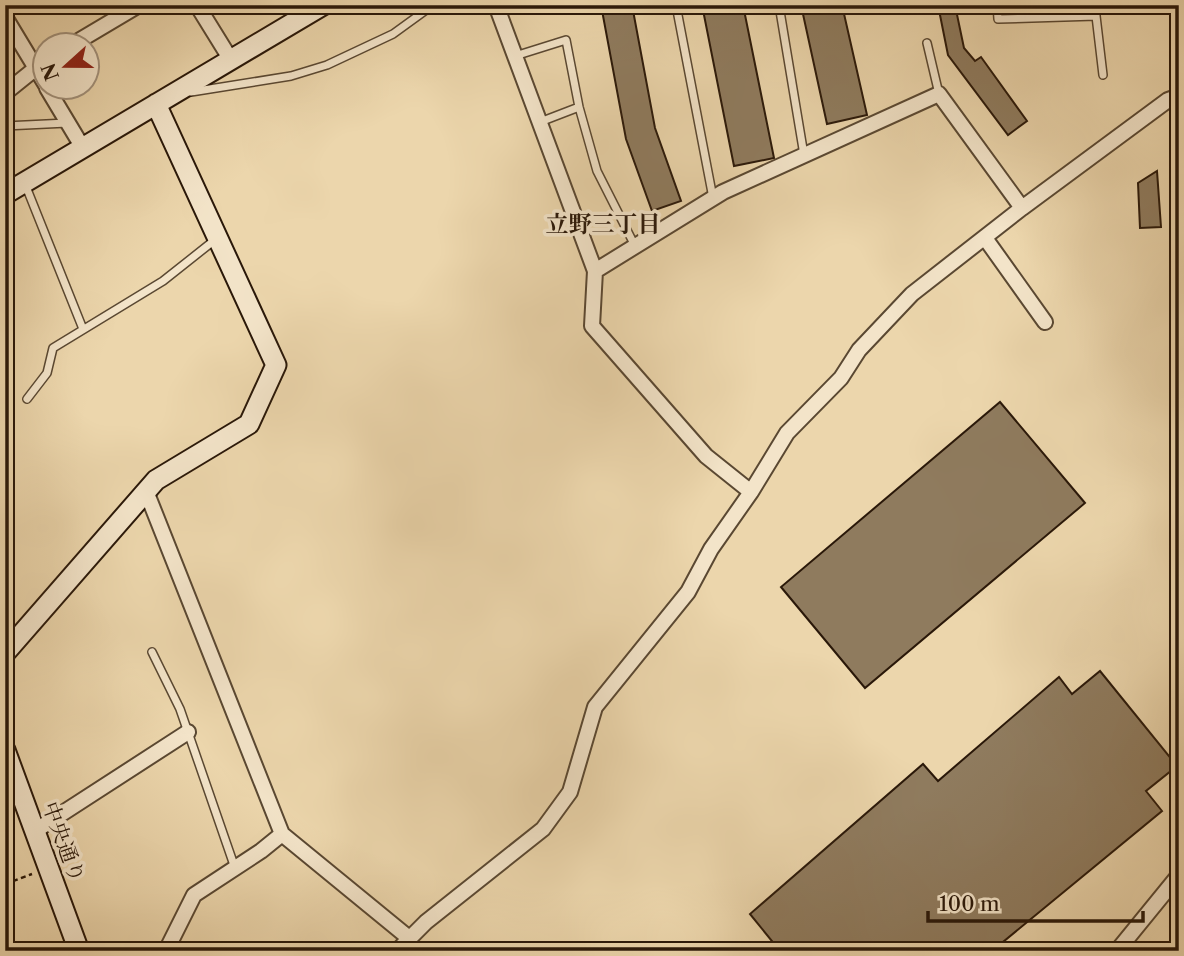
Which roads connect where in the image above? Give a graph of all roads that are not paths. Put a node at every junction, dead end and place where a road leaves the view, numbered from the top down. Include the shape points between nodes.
1 (139, 5) edge
2 (197, 5) edge
3 (323, 5) edge
4 (433, 5) edge
5 (496, 5) edge
6 (677, 5) edge
7 (779, 5) edge
8 (997, 5) edge
9 (1097, 5) edge
10 (1096, 16) junction
11 (5, 18) edge
12 (94, 32) edge
13 (927, 43) dead end
14 (32, 53) edge
15 (515, 56) junction
16 (231, 60) junction
17 (32, 71) edge
18 (1103, 75) dead end
19 (5, 93) edge
20 (939, 94) junction
21 (1179, 96) edge
22 (164, 99) junction
23 (56, 102) edge
24 (579, 107) junction
25 (539, 122) junction
26 (68, 123) junction
27 (5, 126) edge
28 (83, 148) junction
29 (804, 156) junction
30 (25, 183) junction
31 (5, 194) edge
32 (713, 199) junction
33 (1022, 208) junction
34 (218, 237) junction
35 (985, 238) junction
36 (635, 246) junction
37 (595, 271) junction
38 (1045, 322) dead end
39 (83, 329) junction
40 (27, 399) dead end
41 (146, 491) junction
42 (751, 492) junction
43 (152, 652) dead end
44 (5, 653) edge
45 (188, 732) junction
46 (5, 750) edge
47 (35, 831) junction
48 (282, 834) junction
49 (235, 867) junction
50 (1179, 875) edge
51 (409, 938) junction
52 (79, 951) edge
53 (166, 951) edge
54 (397, 951) edge
55 (1117, 951) edge

1 - 12 street
2 - 16 street
3 - 16 street
4 - 22 lane via 393,34 327,65
5 - 15 street
6 - 32 lane
7 - 29 lane
8 - 10 lane via 998,19
9 - 10 lane
10 - 18 lane
11 - 14 street
13 - 20 lane
15 - 24 lane via 566,40
15 - 25 street
16 - 22 street
17 - 19 street
20 - 29 street
20 - 33 street
21 - 33 street
22 - 28 street
22 - 34 street
23 - 26 street
24 - 25 lane
24 - 36 lane via 597,171
25 - 37 street
26 - 27 lane
26 - 28 street
28 - 30 street
29 - 32 street
30 - 31 street
30 - 39 lane
32 - 36 street
33 - 35 street
34 - 39 lane via 163,281
34 - 41 street via 276,365 249,424 156,480
35 - 38 street
35 - 42 street via 912,294 859,350 841,378 787,433
36 - 37 street
37 - 42 street via 592,326 706,456
39 - 40 lane via 53,348 47,373
41 - 44 street
41 - 48 street
42 - 51 street via 688,592 595,707 570,792 543,829
43 - 45 lane
45 - 47 street
45 - 49 lane
46 - 47 street, 中央通り
47 - 52 street, 中央通り
48 - 49 street
48 - 51 street
49 - 53 street via 194,895
50 - 55 street
51 - 54 street

